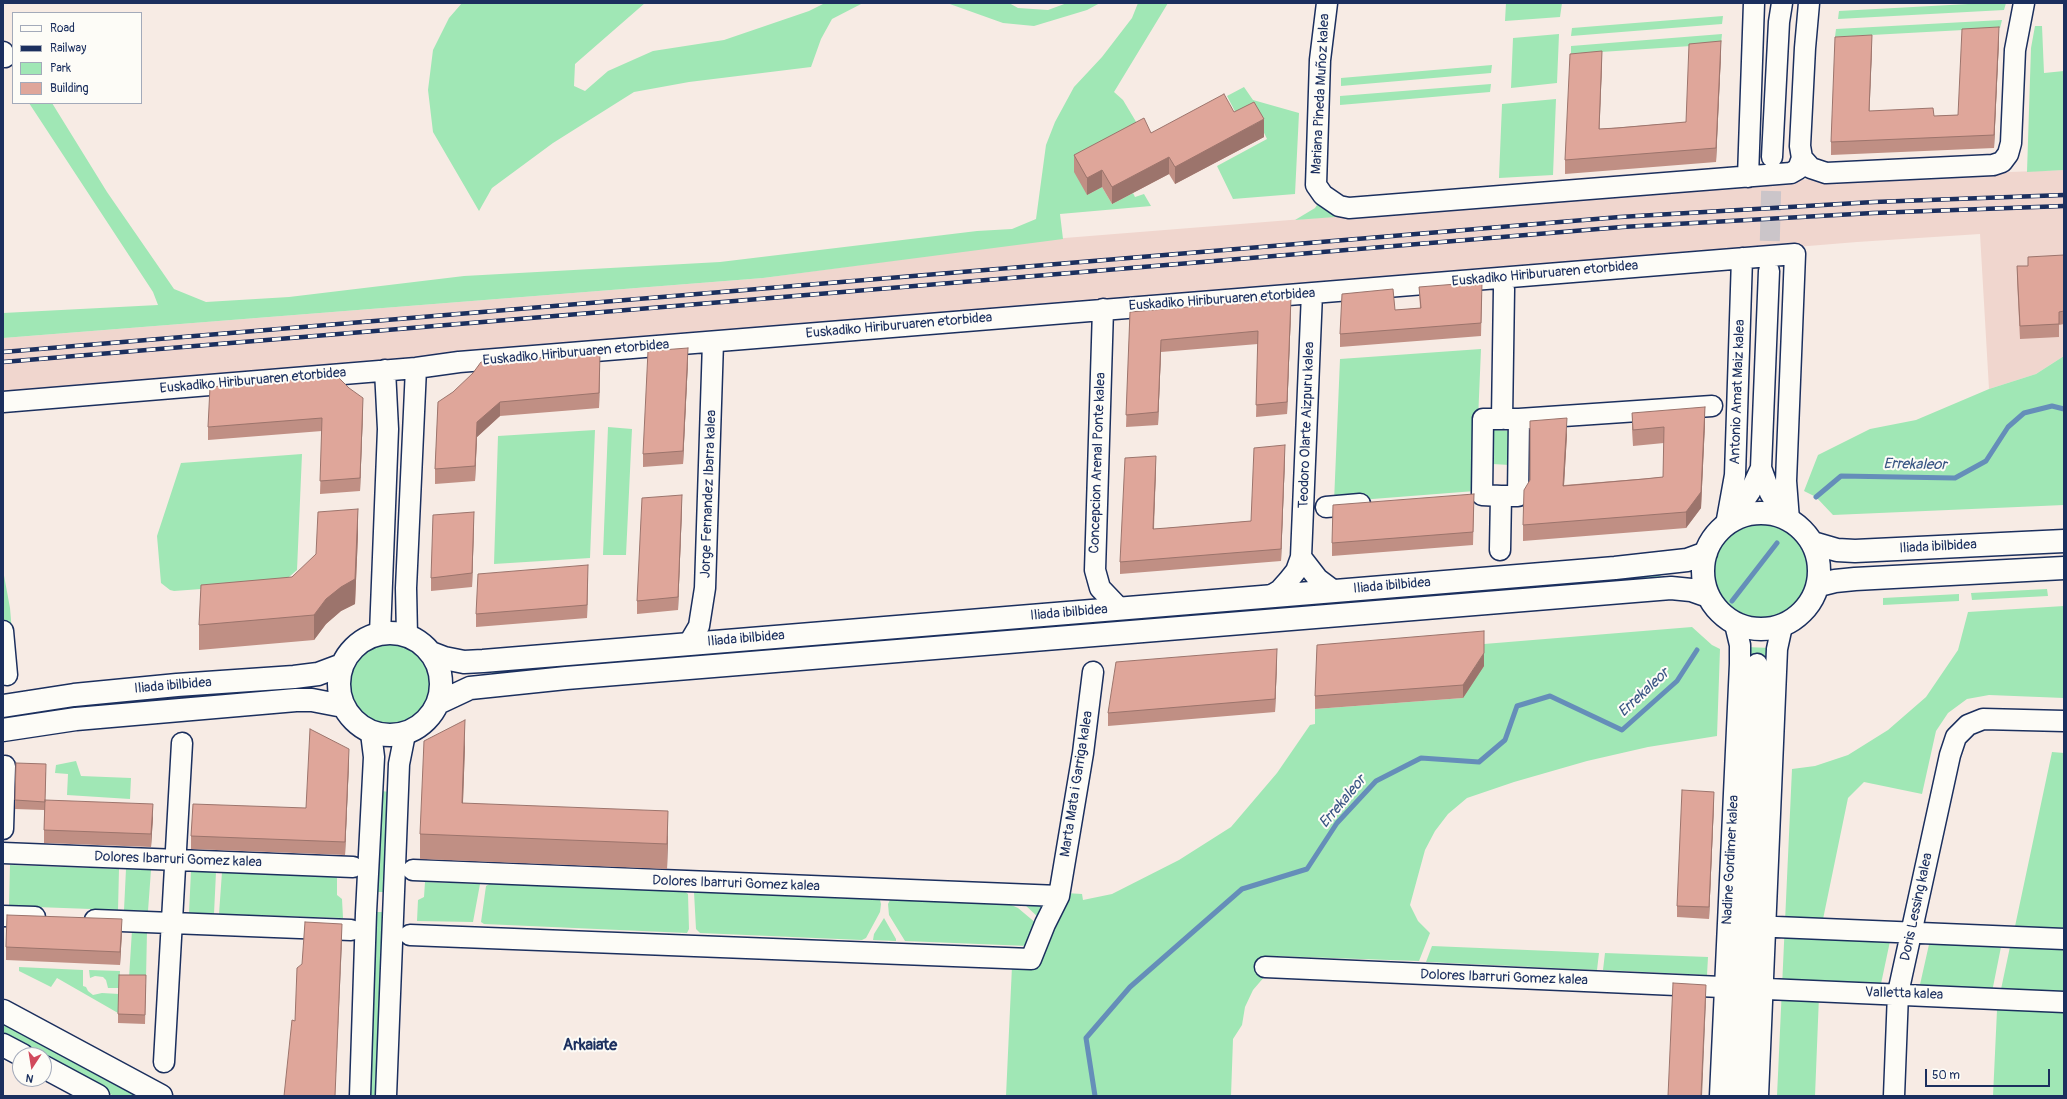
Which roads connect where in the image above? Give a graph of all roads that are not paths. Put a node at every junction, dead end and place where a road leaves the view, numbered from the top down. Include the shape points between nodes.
1 (1327, 3) edge
2 (1754, 3) edge
3 (1782, 3) edge
4 (1809, 3) edge
5 (2024, 3) edge
6 (1772, 158) tunnel mouth
7 (1807, 163) junction
8 (1748, 177) junction
9 (1742, 258) junction
10 (1769, 271) tunnel mouth
11 (1504, 289) dead end
12 (1312, 293) junction
13 (1103, 309) junction
14 (713, 342) junction
15 (416, 368) junction
16 (385, 370) junction
17 (3, 402) edge
18 (1712, 406) dead end
19 (1511, 419) junction
20 (1760, 468) junction
21 (1483, 496) junction
22 (1380, 503) edge
23 (1326, 507) dead end
24 (1786, 519) junction
25 (1728, 523) junction
26 (2064, 541) edge
27 (1813, 543) junction
28 (1500, 550) dead end
29 (1706, 553) junction
30 (1301, 557) junction
31 (2064, 568) edge
32 (1818, 585) junction
33 (1334, 591) junction
34 (1270, 596) junction
35 (1708, 596) junction
36 (1120, 609) junction
37 (1735, 624) junction
38 (1782, 626) junction
39 (3, 631) edge
40 (380, 634) junction
41 (407, 636) junction
42 (689, 643) junction
43 (431, 653) junction
44 (1758, 664) dead end
45 (342, 665) junction
46 (1093, 672) dead end
47 (7, 675) dead end
48 (438, 703) junction
49 (3, 706) edge
50 (343, 706) junction
51 (2064, 721) edge
52 (3, 730) edge
53 (371, 733) junction
54 (405, 734) junction
55 (182, 743) dead end
56 (5, 766) dead end
57 (3, 829) edge
58 (3, 853) edge
59 (175, 860) junction
60 (353, 867) dead end
61 (413, 870) dead end
62 (1059, 896) junction
63 (3, 916) edge
64 (50, 918) edge
65 (73, 919) edge
66 (172, 923) junction
67 (1746, 926) junction
68 (1766, 926) junction
69 (350, 930) dead end
70 (1911, 933) junction
71 (410, 935) dead end
72 (2064, 939) edge
73 (1265, 967) dead end
74 (1744, 988) junction
75 (1898, 993) junction
76 (2064, 1002) edge
77 (3, 1011) edge
78 (3, 1045) edge
79 (12, 1050) edge
80 (164, 1062) dead end
81 (52, 1071) edge
82 (98, 1096) edge
83 (161, 1096) edge
84 (360, 1096) edge
85 (386, 1096) edge
86 (1720, 1096) edge
87 (1739, 1096) edge
88 (1758, 1096) edge
89 (1894, 1096) edge

1 - 8 street, Mariana Pineda Muñoz kalea via 1320,60 1316,185 1322,195 1339,206 1348,208
2 - 8 street
3 - 6 street
4 - 7 street via 1804,48 1800,146
5 - 7 street via 2015,50 2011,143 2002,162 1993,165 1826,173
7 - 8 street via 1791,173
9 - 12 street, Euskadiko Hiriburuaren etorbidea
9 - 24 street, Euskadiko Hiriburuaren etorbidea via 1795,254
9 - 25 street, Antonio Amat Maiz kalea via 1735,475
10 - 20 street, Antonio Amat Maiz kalea
11 - 19 street
12 - 13 street, Euskadiko Hiriburuaren etorbidea
12 - 30 street, Teodoro Olarte Aizpuru kalea
13 - 14 street, Euskadiko Hiriburuaren etorbidea
13 - 36 street, Concepcion Arenal Ponte kalea via 1095,570 1100,588
14 - 15 street, Euskadiko Hiriburuaren etorbidea via 459,362
14 - 42 street, Jorge Fernandez Ibarra kalea via 705,588 699,626
15 - 16 street, Euskadiko Hiriburuaren etorbidea
15 - 41 street via 406,588
16 - 17 street, Euskadiko Hiriburuaren etorbidea
16 - 40 street via 388,429
18 - 19 street
19 - 21 street via 1483,419
19 - 21 street via 1518,496
20 - 24 street, Antonio Amat Maiz kalea via 1770,493
20 - 25 street, Antonio Amat Maiz kalea via 1750,492
21 - 28 street
22 - 23 street
24 - 25 street via 1762,513 1745,515
24 - 27 street via 1803,530
25 - 29 street via 1718,533
26 - 27 street, Iliada ibilbidea via 1855,551 1837,550
27 - 32 street via 1820,571
29 - 33 street, Iliada ibilbidea via 1669,563
29 - 35 street via 1703,574
30 - 33 street via 1318,579
30 - 34 street, Teodoro Olarte Aizpuru kalea via 1296,572 1280,590
31 - 32 street, Iliada ibilbidea via 1855,579
32 - 38 street via 1806,610 1795,620
33 - 34 street, Iliada ibilbidea
34 - 36 street, Iliada ibilbidea
35 - 37 street via 1724,616
35 - 48 street, Iliada ibilbidea via 1691,590 1671,588 558,679 470,688
36 - 42 street, Iliada ibilbidea
37 - 38 street via 1758,630
37 - 74 street, Nadine Gordimer kalea via 1740,645
38 - 68 street, Nadine Gordimer kalea via 1776,672
39 - 47 street
40 - 41 street via 394,633
40 - 45 street via 357,645
41 - 43 street via 421,643
42 - 43 street, Iliada ibilbidea via 470,661 444,658
43 - 48 street via 442,682
44 - 67 street, Nadine Gordimer kalea
45 - 49 street, Iliada ibilbidea via 318,674 294,677 90,694
45 - 50 street via 339,692
46 - 62 street, Marta Mata i Garriga kalea via 1083,753
48 - 54 street via 425,722
50 - 52 street, Iliada ibilbidea via 312,700 296,700 76,718
50 - 53 street via 354,722
51 - 70 street, Doris Lessing kalea via 1992,719 1975,721 1960,731 1953,745
53 - 54 street via 388,736
53 - 84 street via 374,757
54 - 85 street via 399,764
55 - 59 street
56 - 57 street
58 - 59 street, Dolores Ibarruri Gomez kalea
59 - 60 street, Dolores Ibarruri Gomez kalea
59 - 66 street
61 - 62 street, Dolores Ibarruri Gomez kalea
62 - 71 street, Marta Mata i Garriga kalea via 1031,959
63 - 64 street
65 - 66 street
66 - 69 street
66 - 80 street
67 - 68 street
67 - 74 street, Nadine Gordimer kalea
68 - 70 street
68 - 74 street, Nadine Gordimer kalea
70 - 72 street
70 - 75 street, Doris Lessing kalea
73 - 74 street, Dolores Ibarruri Gomez kalea
74 - 75 street, Valletta kalea
74 - 86 street, Nadine Gordimer kalea
74 - 87 street, Nadine Gordimer kalea
74 - 88 street, Nadine Gordimer kalea
75 - 76 street, Valletta kalea
75 - 89 street, Doris Lessing kalea
77 - 83 street
78 - 79 street
81 - 82 street

